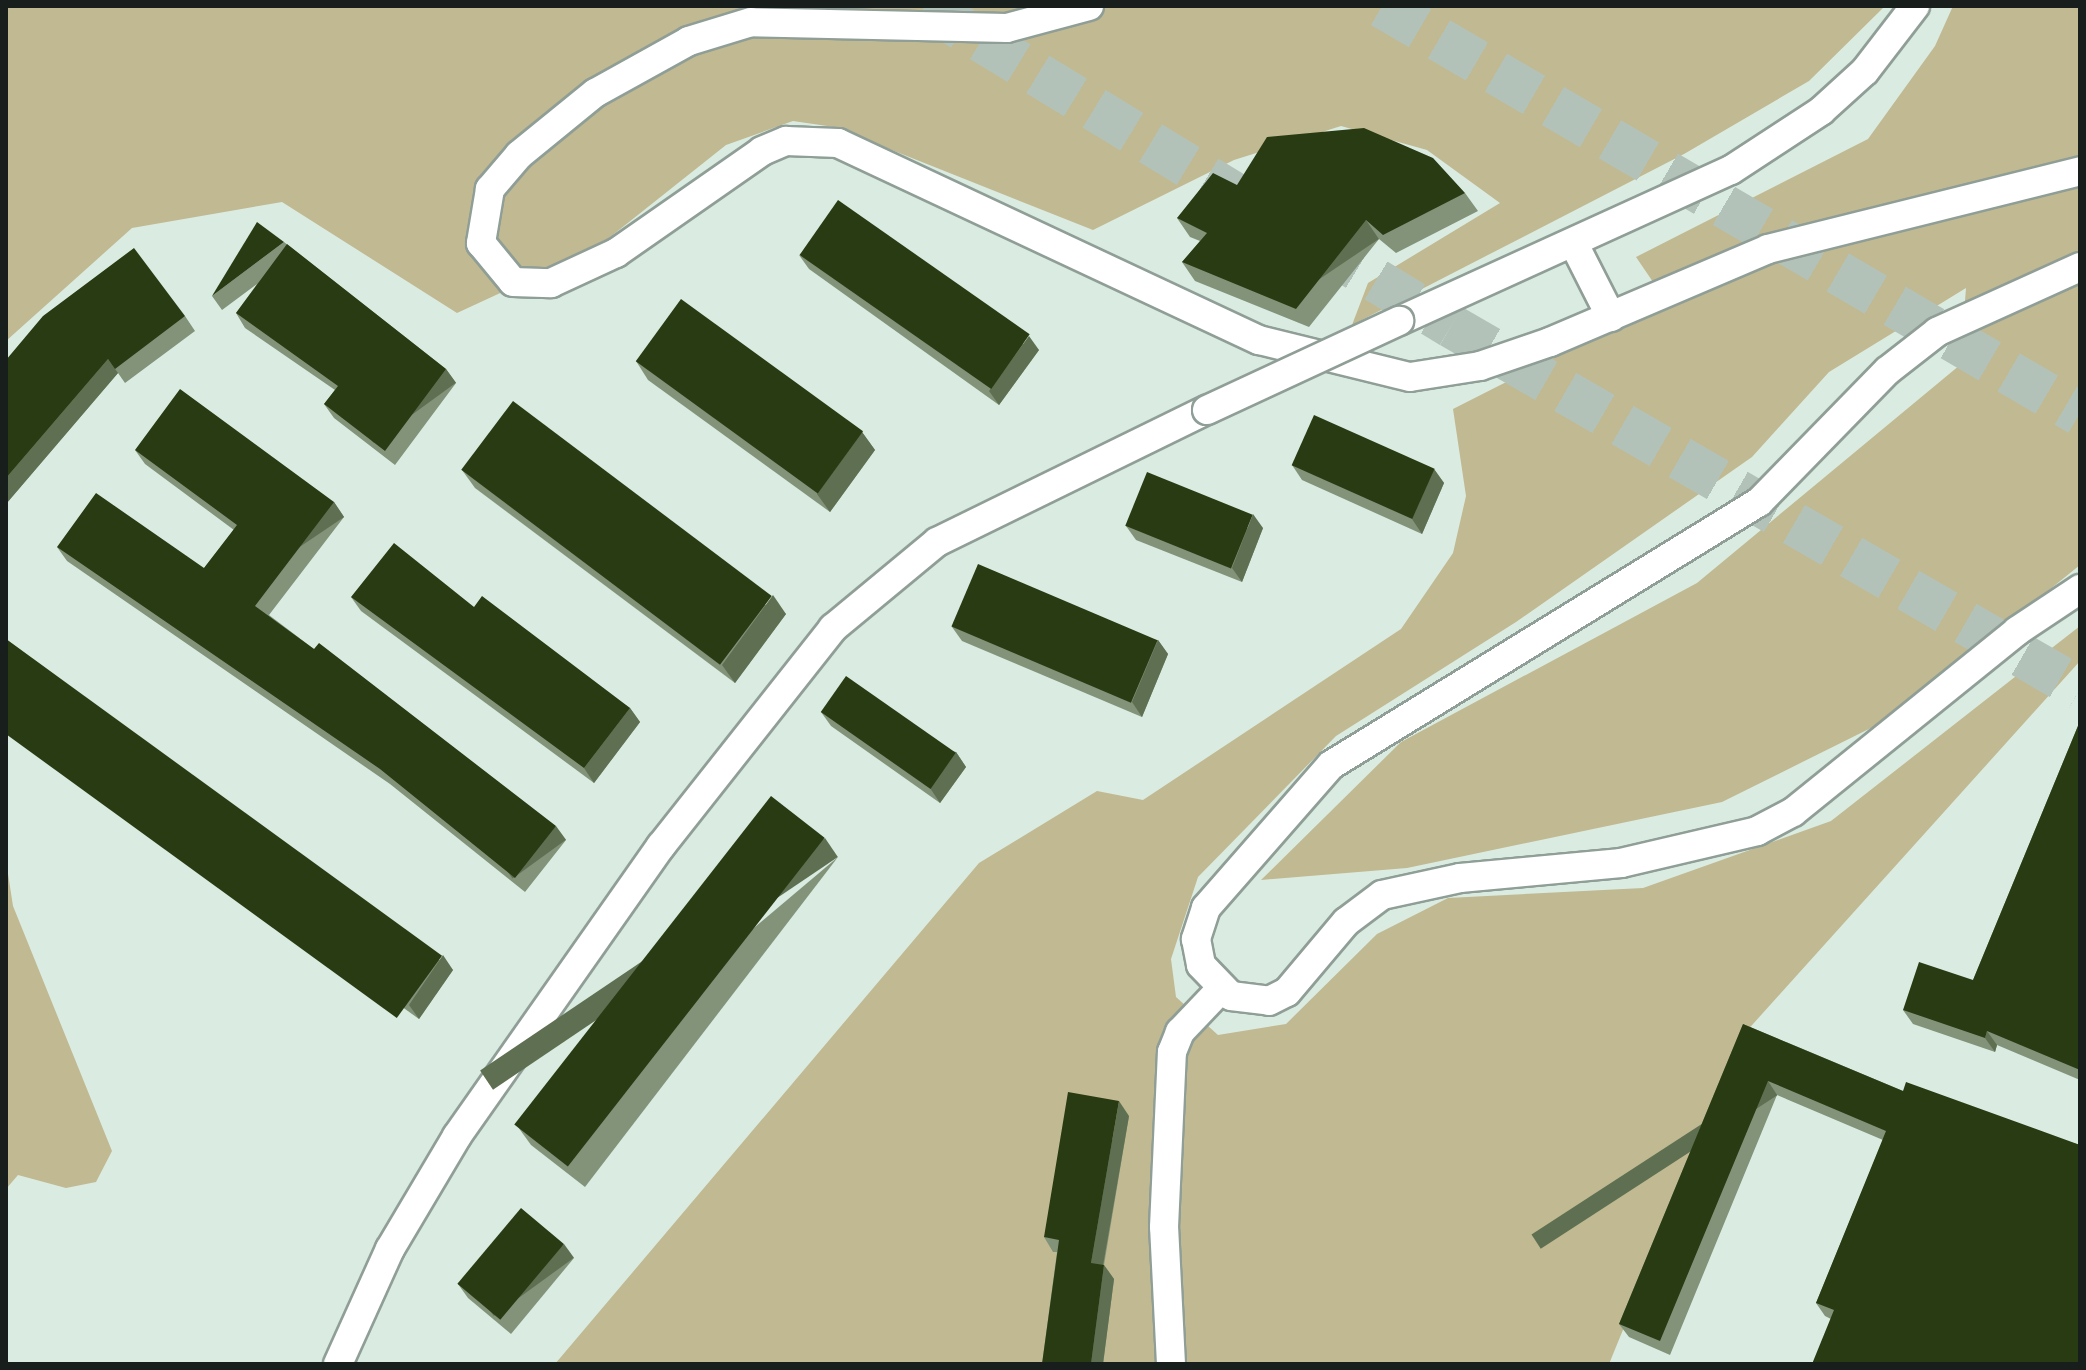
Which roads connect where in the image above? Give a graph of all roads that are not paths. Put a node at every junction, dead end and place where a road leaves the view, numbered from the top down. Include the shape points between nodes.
1 (1089, 6) edge
2 (1915, 6) edge
3 (2080, 171) edge
4 (1574, 244) junction
5 (2080, 267) edge
6 (1611, 317) junction
7 (2080, 589) edge
8 (1221, 989) junction
9 (338, 1364) edge
10 (1171, 1364) edge

1 - 6 street via 993,29 751,22 689,41 595,93 519,155 490,189 481,243 513,282 539,286 568,278 616,253 751,157 803,140 849,147 915,185 1259,340 1380,375 1480,366
2 - 4 street via 1865,71 1821,111 1731,170
3 - 6 street via 1768,249
4 - 6 street
4 - 9 street, bridge via 1207,410 937,542 833,628 661,846 457,1136 390,1249
5 - 8 street via 1937,332 1887,371 1759,502 1331,765 1277,820 1200,919 1198,957
7 - 8 street via 2017,631 1778,821 1655,857 1460,878 1382,895 1355,913 1279,998 1250,1002
8 - 10 street via 1180,1032 1172,1052 1164,1227

